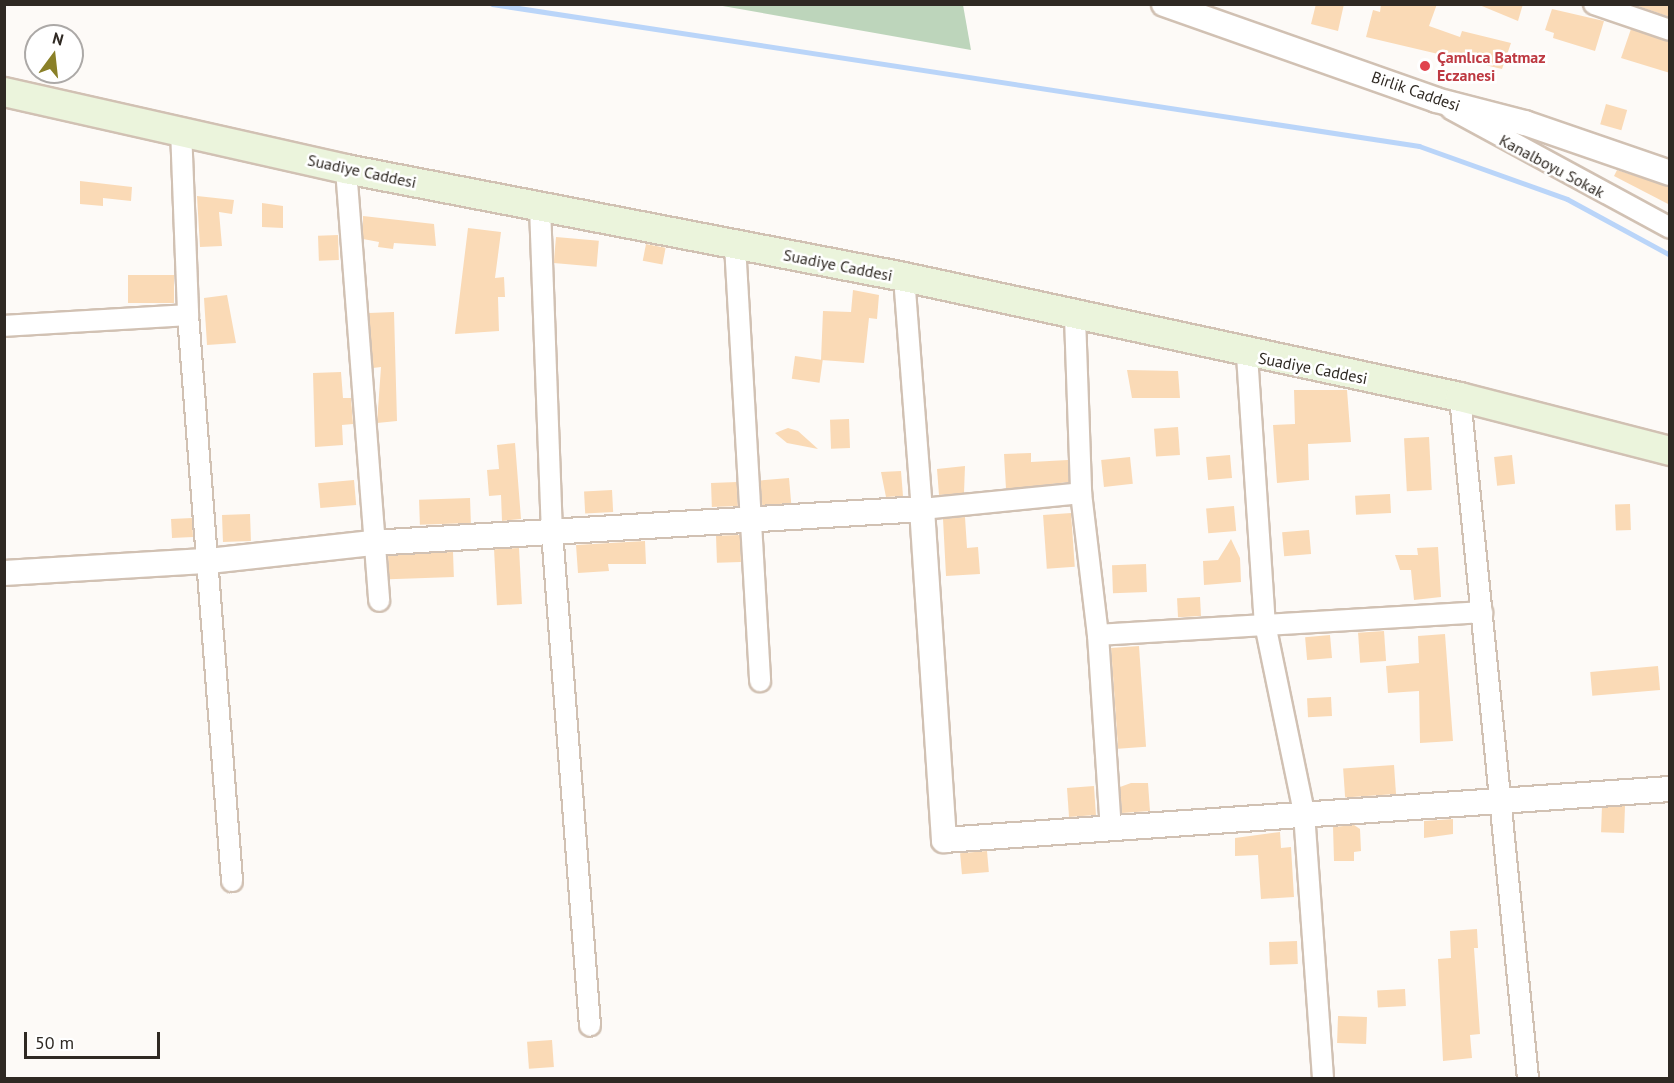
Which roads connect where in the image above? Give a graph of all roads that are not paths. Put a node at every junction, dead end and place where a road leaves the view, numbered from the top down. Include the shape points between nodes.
1 (1164, 4) edge
2 (1594, 4) edge
3 (1670, 30) edge
4 (4, 92) edge
5 (1436, 100) junction
6 (181, 129) junction
7 (346, 169) junction
8 (1670, 173) edge
9 (540, 207) junction
10 (1670, 228) edge
11 (735, 245) junction
12 (904, 277) junction
13 (188, 315) junction
14 (1075, 317) junction
15 (4, 327) edge
16 (1247, 355) junction
17 (1460, 397) junction
18 (1670, 451) edge
19 (1081, 493) junction
20 (922, 509) junction
21 (753, 520) junction
22 (552, 532) junction
23 (372, 543) junction
24 (209, 561) junction
25 (4, 573) edge
26 (379, 601) dead end
27 (1482, 612) junction
28 (1265, 624) junction
29 (1098, 634) junction
30 (760, 681) dead end
31 (1670, 789) edge
32 (1505, 803) junction
33 (1304, 813) junction
34 (1111, 829) junction
35 (231, 880) dead end
36 (590, 1026) dead end
37 (1323, 1078) edge
38 (1528, 1078) edge

1 - 5 street, Birlik Caddesi
2 - 3 street
4 - 6 main road, Suadiye Caddesi
5 - 8 street, Birlik Caddesi via 1525,123
5 - 10 street, Kanalboyu Sokak
6 - 7 main road, Suadiye Caddesi
6 - 13 street
7 - 9 main road, Suadiye Caddesi
7 - 23 street
9 - 11 main road, Suadiye Caddesi
9 - 22 street
11 - 12 main road, Suadiye Caddesi
11 - 21 street
12 - 14 main road, Suadiye Caddesi
12 - 20 street
13 - 15 street
13 - 24 street
14 - 16 main road, Suadiye Caddesi
14 - 19 street
16 - 17 main road, Suadiye Caddesi
16 - 28 street
17 - 18 main road, Suadiye Caddesi
17 - 27 street
19 - 20 street
19 - 29 street
20 - 21 street
20 - 34 street via 944,840
21 - 22 street
21 - 30 street
22 - 23 street
22 - 36 street
23 - 24 street
23 - 26 street
24 - 25 street
24 - 35 street
27 - 28 street
27 - 32 street
28 - 29 street
28 - 33 street
29 - 34 street
31 - 32 street
32 - 33 street
32 - 38 street
33 - 34 street
33 - 37 street

